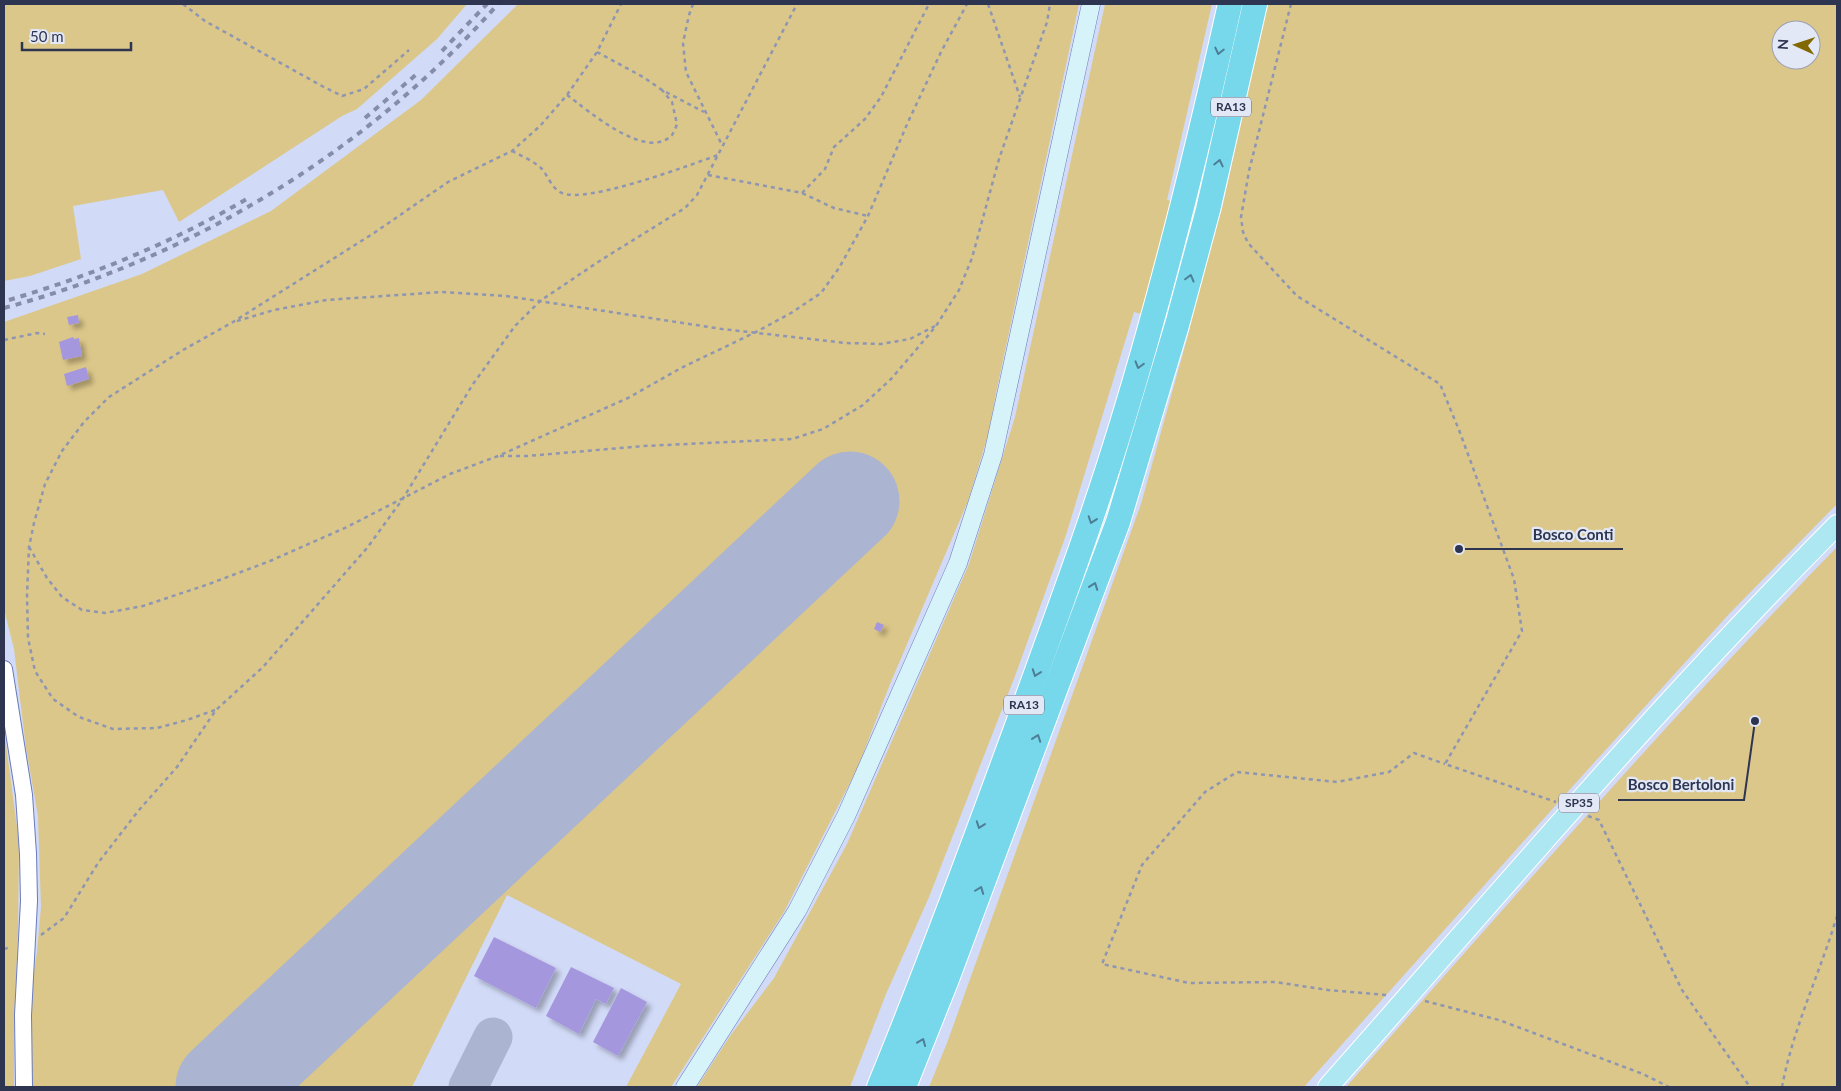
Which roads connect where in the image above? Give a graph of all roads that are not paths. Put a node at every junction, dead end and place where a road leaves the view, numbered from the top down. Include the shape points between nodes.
1 (1091, 4) edge
2 (1230, 4) edge
3 (1255, 4) edge
4 (1837, 525) edge
5 (4, 670) edge
6 (24, 1087) edge
7 (685, 1087) edge
8 (879, 1087) edge
9 (904, 1087) edge
10 (1328, 1087) edge

1 - 7 main road via 993,455 958,563 846,816 797,911
2 -> 8 highway, RA13 via 1153,318 1092,521 925,974
9 -> 3 highway, RA13 via 1118,522 1208,210
4 - 10 main road, SP35 via 1619,756
5 - 6 street via 27,824 29,887 23,1015

